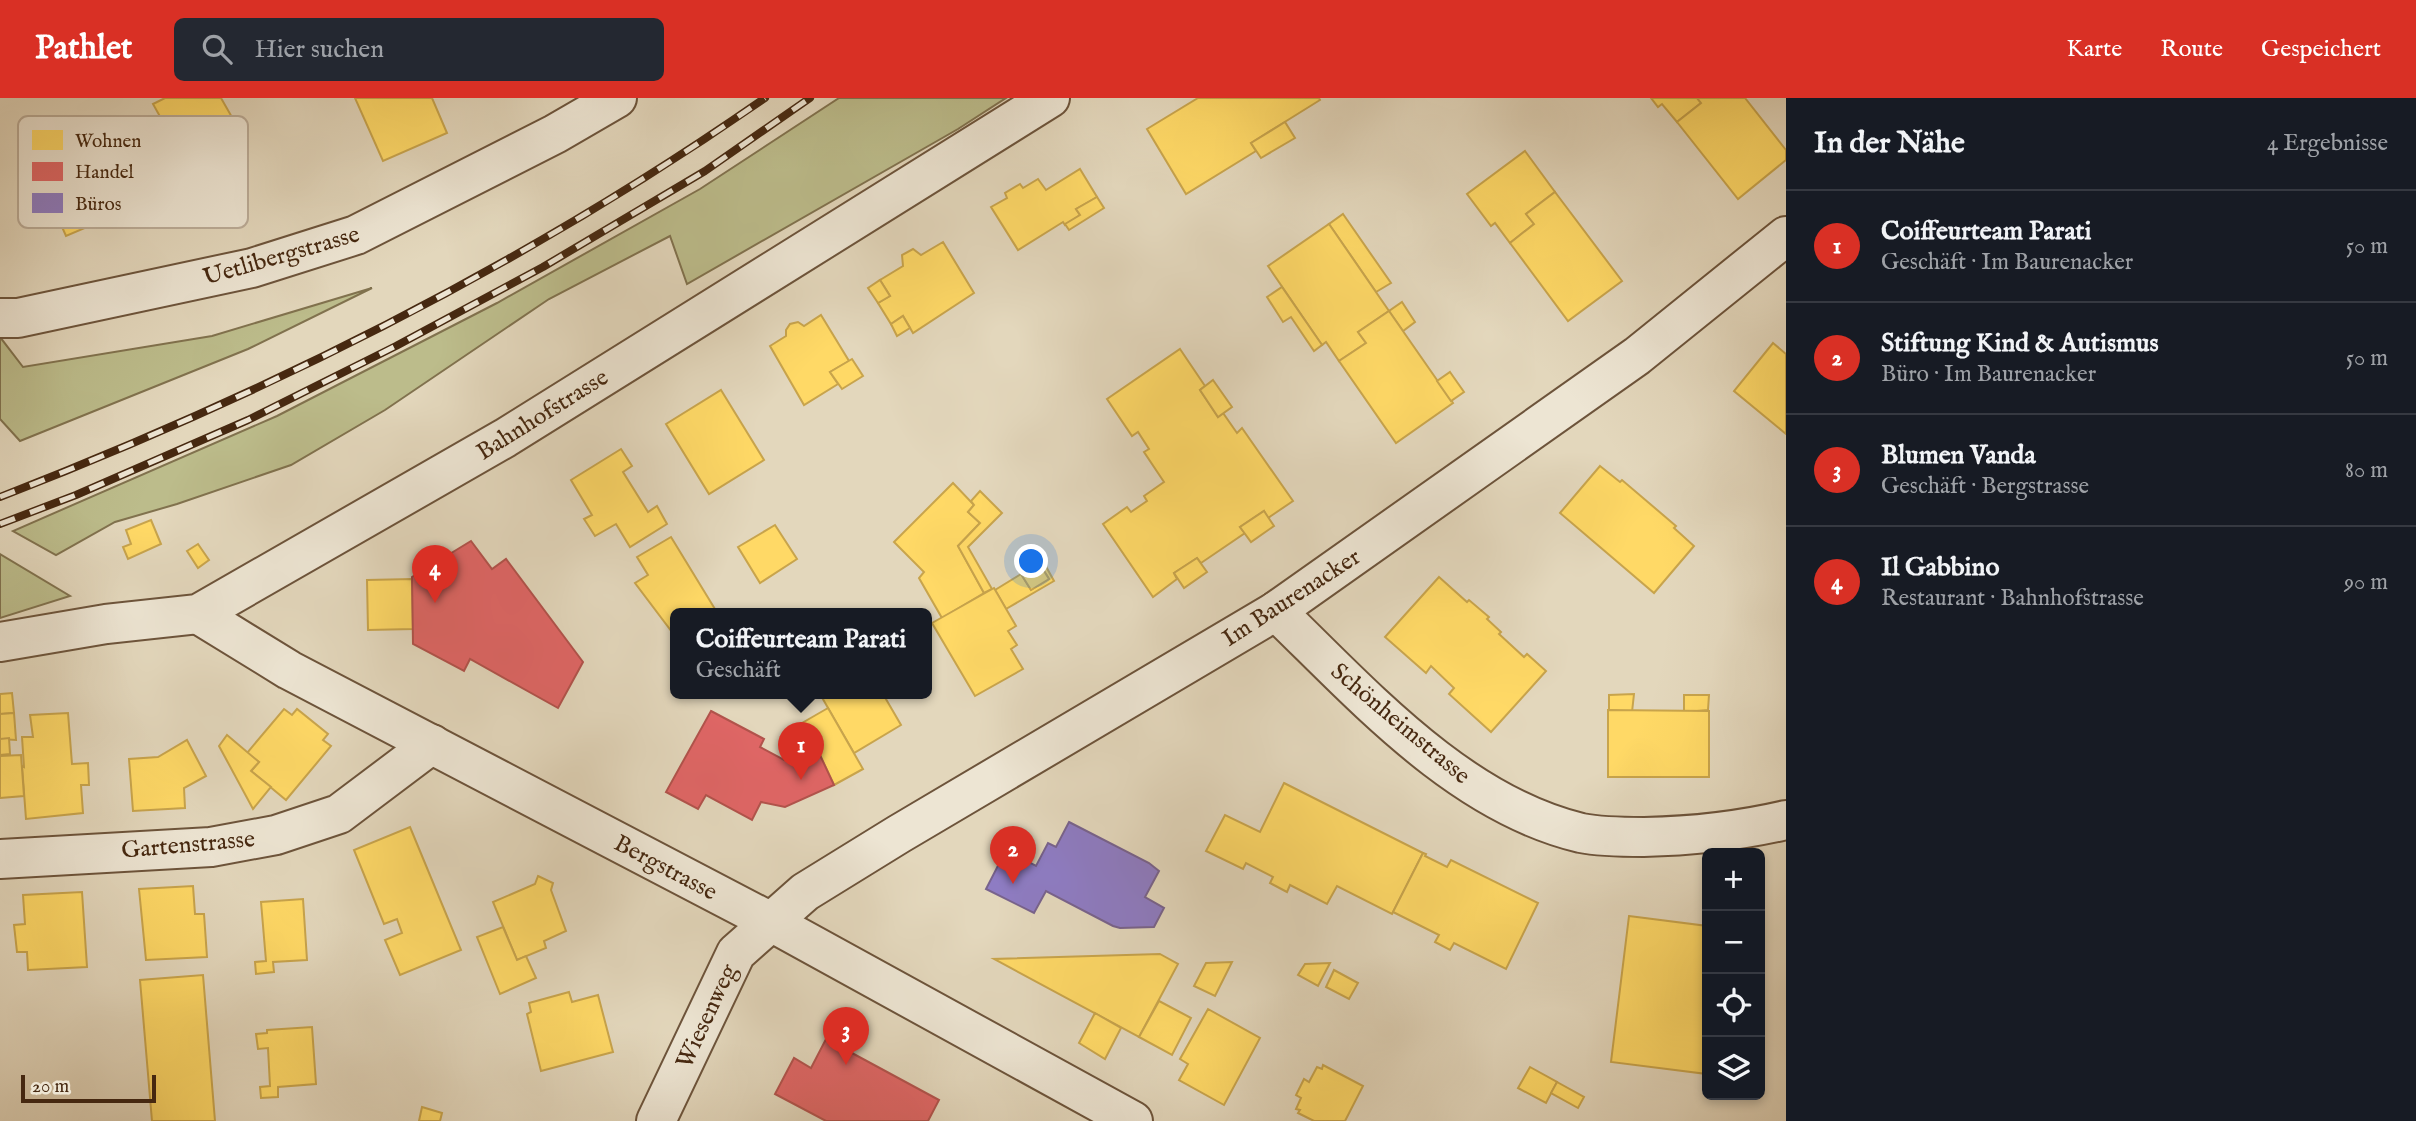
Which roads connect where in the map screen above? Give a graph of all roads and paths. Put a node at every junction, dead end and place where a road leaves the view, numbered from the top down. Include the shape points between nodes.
1 (617, 98) edge
2 (1050, 98) edge
3 (1786, 236) edge
4 (0, 318) edge
5 (1276, 611) junction
6 (198, 614) junction
7 (0, 642) edge
8 (432, 744) junction
9 (1786, 820) edge
10 (0, 859) edge
11 (771, 922) junction
12 (656, 1121) edge
13 (1133, 1121) edge

1 - 4 street, Uetlibergstrasse via 356,235 251,268 18,318
2 - 6 street, Bahnhofstrasse via 505,438
3 - 5 street, Im Baurenacker via 1637,356
5 - 9 street, Schönheimstrasse via 1400,729 1454,772 1543,822 1584,833 1634,837 1742,830
5 - 11 street, Im Baurenacker via 887,841 805,892
6 - 7 street, Bahnhofstrasse
6 - 8 street, Bergstrasse via 289,670
8 - 10 street, Gartenstrasse via 339,814 276,835 211,847
8 - 11 street, Bergstrasse
11 - 12 street, Wiesenweg via 736,953
11 - 13 street, Bergstrasse

